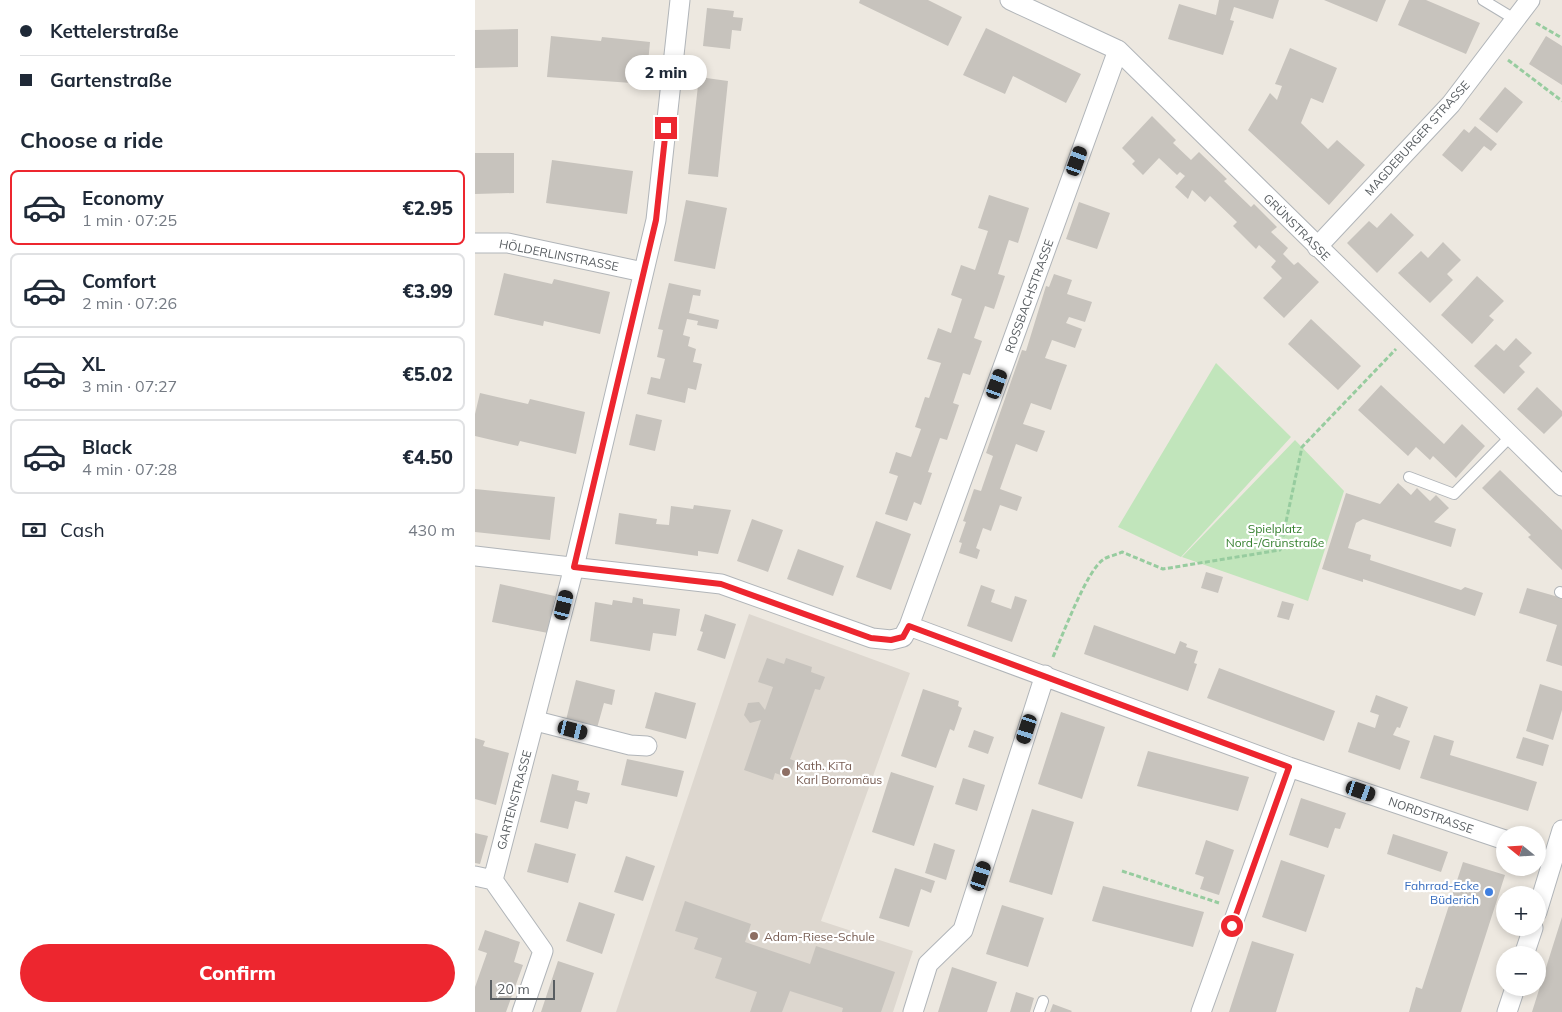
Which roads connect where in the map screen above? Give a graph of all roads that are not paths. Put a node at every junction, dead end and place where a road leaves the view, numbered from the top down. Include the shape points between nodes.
1 (680, 0) edge
2 (1010, 0) edge
3 (1483, 0) edge
4 (1522, 11) edge
5 (1118, 50) junction
6 (475, 243) edge
7 (1317, 247) junction
8 (643, 272) junction
9 (1511, 436) junction
10 (1409, 477) dead end
11 (1562, 486) edge
12 (475, 556) edge
13 (574, 567) junction
14 (909, 626) junction
15 (1045, 674) junction
16 (535, 721) junction
17 (647, 746) dead end
18 (1289, 767) junction
19 (1562, 830) edge
20 (1496, 837) edge
21 (1546, 854) edge
22 (484, 878) edge
23 (1512, 996) edge
24 (1043, 1001) dead end
25 (522, 1012) edge
26 (913, 1012) edge
27 (1039, 1012) edge
28 (1201, 1012) edge
29 (1507, 1012) edge

1 - 8 street, GARTENSTRASSE via 656,220
2 - 5 street, GRÜNSTRASSE
3 - 4 lane
4 - 7 street, MAGDEBURGER STRASSE via 1451,104
5 - 7 street, GRÜNSTRASSE
5 - 14 street, ROSSBACHSTRASSE
6 - 8 street, HÖLDERLINSTRASSE via 508,243
7 - 9 street, GRÜNSTRASSE
8 - 13 street, GARTENSTRASSE
9 - 10 lane via 1454,494
9 - 11 street, GRÜNSTRASSE
12 - 13 street
13 - 14 street via 721,584 871,638 891,640 903,637
13 - 16 street, GARTENSTRASSE
14 - 15 street, NORDSTRASSE
15 - 18 street, NORDSTRASSE
15 - 26 street via 963,930 928,964
16 - 17 street via 630,745
16 - 22 street, GARTENSTRASSE
18 - 20 street, NORDSTRASSE
18 - 28 street
19 - 21 street
22 - 25 street, GARTENSTRASSE via 543,951
23 - 29 street
24 - 27 lane

